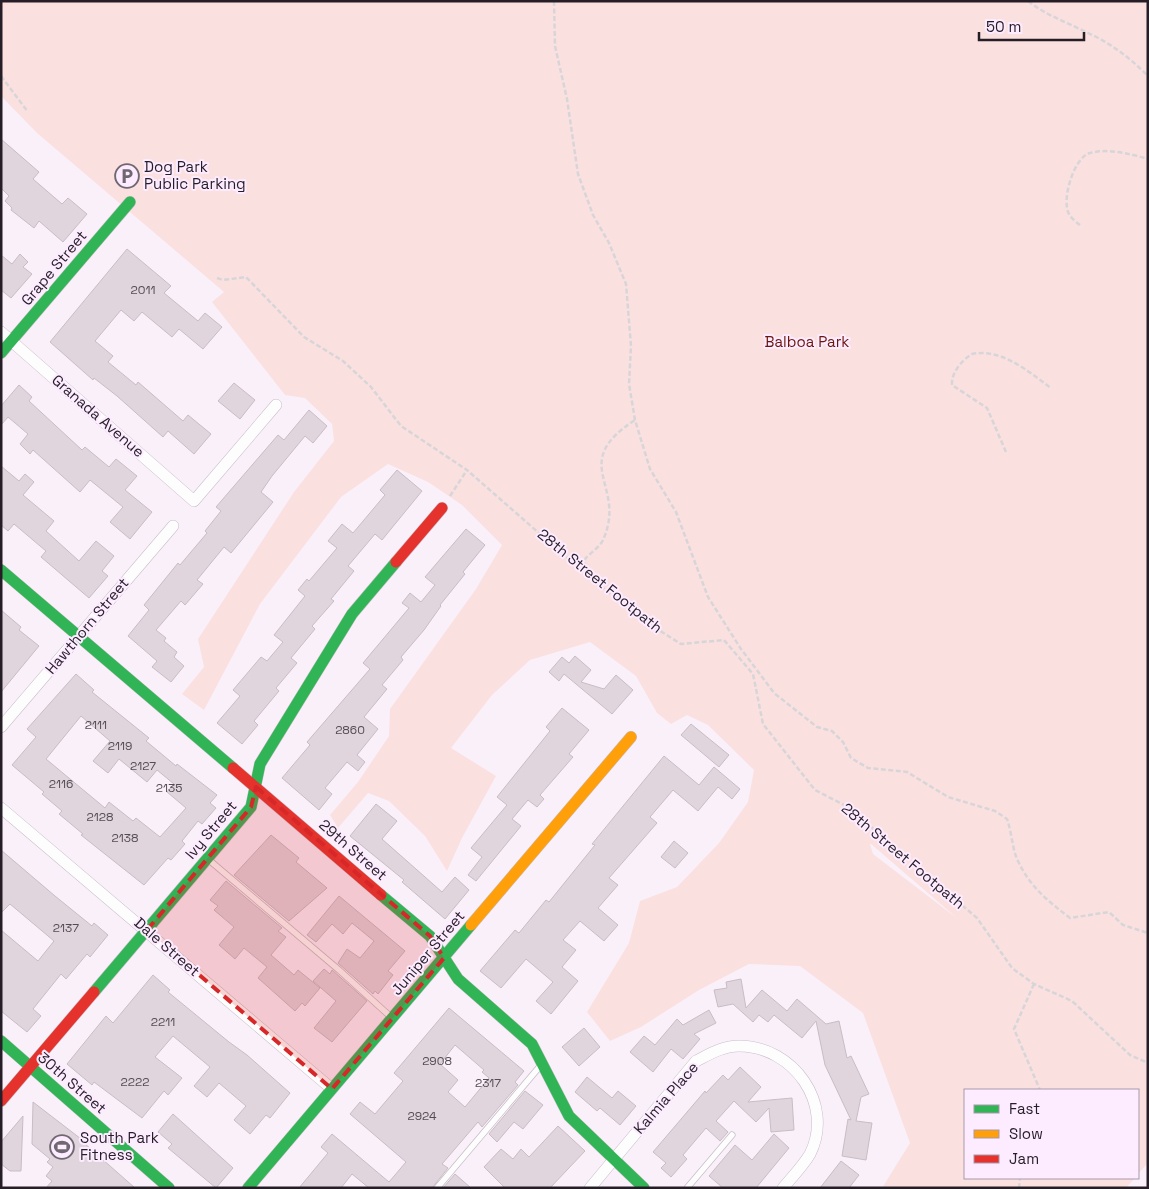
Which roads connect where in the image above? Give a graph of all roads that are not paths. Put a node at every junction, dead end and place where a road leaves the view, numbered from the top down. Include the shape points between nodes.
1 (130, 202) dead end
2 (1, 332) edge
3 (12, 341) junction
4 (1, 353) edge
5 (276, 405) dead end
6 (442, 508) road end
7 (173, 526) dead end
8 (1, 570) edge
9 (79, 636) junction
10 (1, 727) edge
11 (631, 737) dead end
12 (256, 787) junction
13 (1, 808) edge
14 (207, 859) junction
15 (147, 930) junction
16 (444, 958) junction
17 (392, 1018) junction
18 (1, 1041) edge
19 (543, 1063) junction
20 (30, 1066) junction
21 (332, 1089) junction
22 (1, 1101) edge
23 (732, 1135) dead end
24 (614, 1159) junction
25 (169, 1188) edge
26 (248, 1188) edge
27 (437, 1188) edge
28 (590, 1188) edge
29 (644, 1188) edge
30 (687, 1188) edge
31 (783, 1188) edge

1 - 3 street, Grape Street
2 - 3 street, Granada Avenue
3 - 4 street, Grape Street
3 - 5 street, Granada Avenue via 194,501
6 - 12 street, Ivy Street via 352,614 260,764
7 - 9 street, Hawthorn Street
8 - 9 street, 29th Street
9 - 10 street, Hawthorn Street
9 - 12 street, 29th Street
11 - 16 street, Juniper Street
12 - 14 street, Ivy Street via 251,807
12 - 16 street, 29th Street via 430,936
13 - 15 street, Dale Street
14 - 15 street, Ivy Street
14 - 17 lane
15 - 20 street, Ivy Street
15 - 21 street, Dale Street
16 - 17 street, Juniper Street
16 - 19 street, 29th Street via 458,979 532,1044
17 - 21 street, Juniper Street
18 - 20 street, 30th Street
19 - 24 street, 29th Street via 570,1116
19 - 27 lane
20 - 22 street, Ivy Street
20 - 25 street, 30th Street
21 - 26 street, Juniper Street
23 - 30 lane
24 - 28 street, Kalmia Place
24 - 29 street, 29th Street
24 - 31 street, Kalmia Place via 696,1061 719,1049 738,1046 760,1048 788,1062 802,1076 814,1102 816,1131 810,1154

